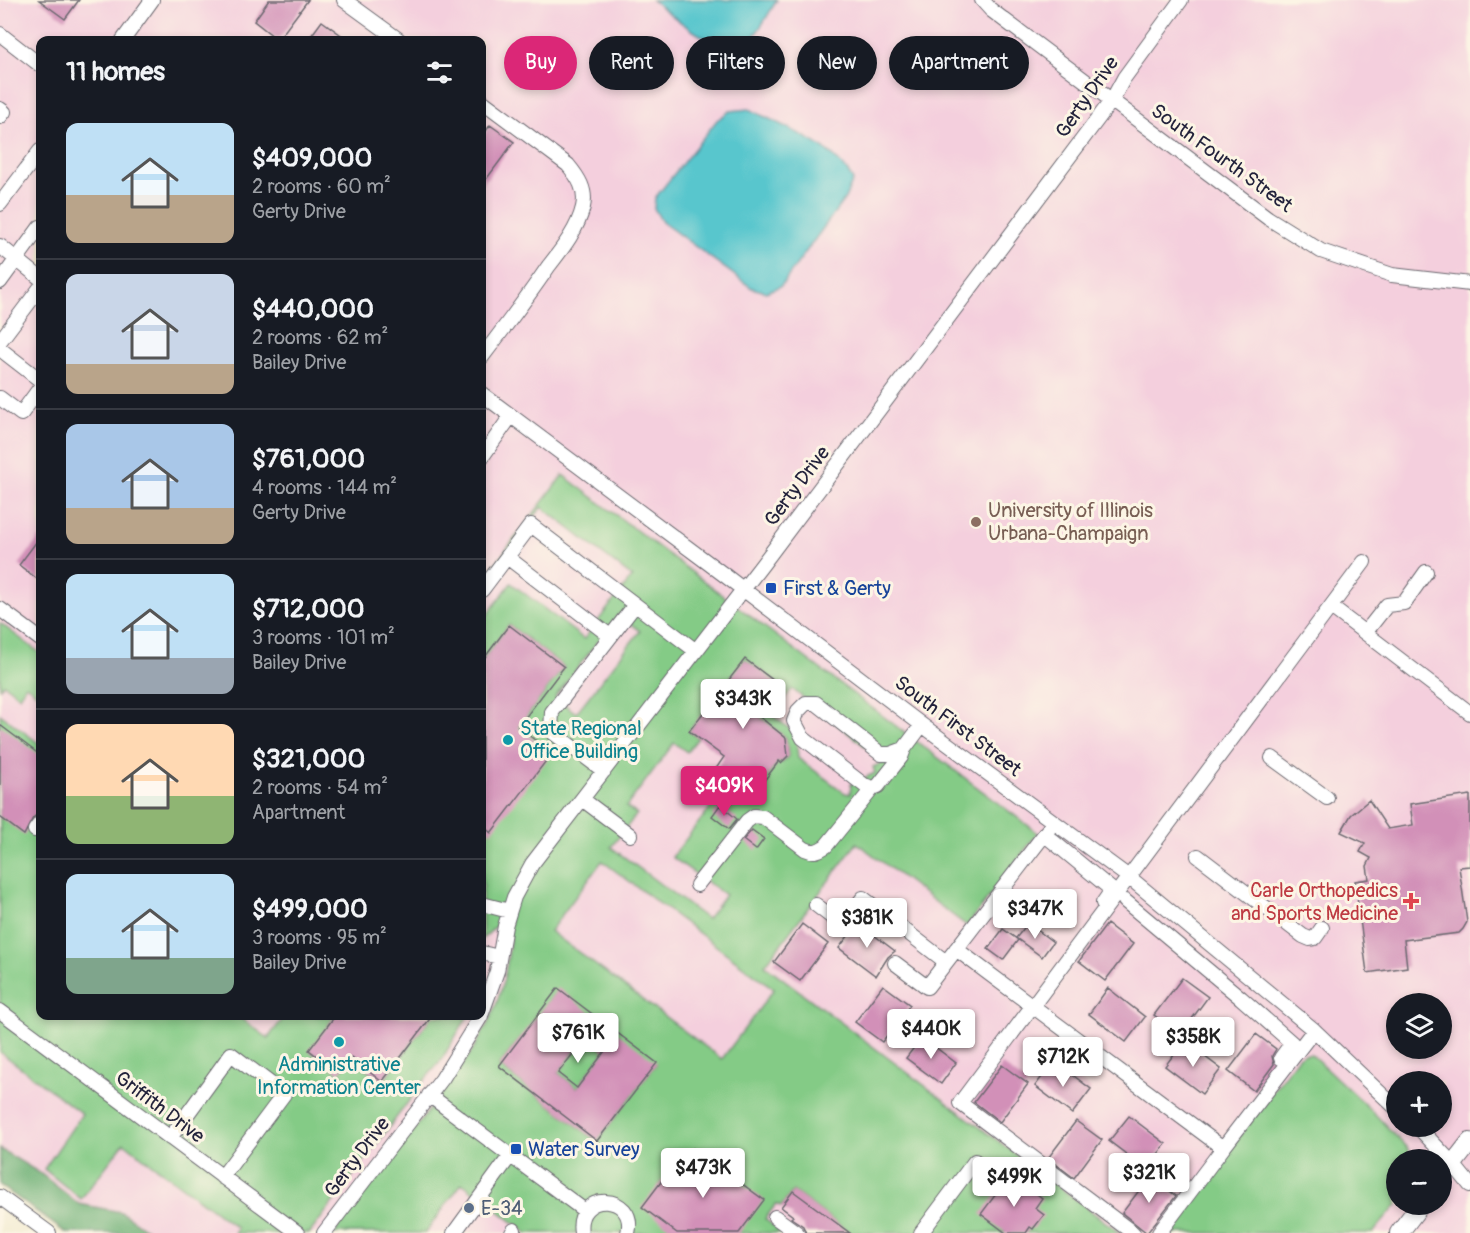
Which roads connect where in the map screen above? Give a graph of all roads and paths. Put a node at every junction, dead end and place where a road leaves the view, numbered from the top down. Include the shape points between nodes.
1 (152, 0) edge
2 (344, 0) edge
3 (982, 0) edge
4 (1181, 0) edge
5 (0, 34) edge
6 (126, 36) edge
7 (394, 36) edge
8 (36, 62) edge
9 (1112, 100) junction
10 (486, 104) edge
11 (0, 109) edge
12 (0, 117) edge
13 (36, 156) edge
14 (0, 204) edge
15 (36, 233) edge
16 (0, 246) edge
17 (17, 259) junction
18 (36, 275) edge
19 (0, 282) edge
20 (1470, 284) edge
21 (36, 293) edge
22 (0, 341) edge
23 (0, 349) edge
24 (486, 352) edge
25 (36, 378) edge
26 (36, 393) edge
27 (486, 397) edge
28 (0, 398) edge
29 (511, 416) junction
30 (486, 450) edge
31 (507, 557) junction
32 (1364, 562) dead end
33 (1426, 572) dead end
34 (486, 585) edge
35 (743, 589) junction
36 (635, 605) junction
37 (1331, 607) junction
38 (0, 609) edge
39 (1365, 633) junction
40 (36, 636) edge
41 (610, 636) junction
42 (696, 651) junction
43 (1470, 713) edge
44 (922, 725) junction
45 (904, 749) junction
46 (1272, 758) dead end
47 (604, 771) junction
48 (873, 788) junction
49 (1327, 798) dead end
50 (582, 799) junction
51 (1054, 822) junction
52 (630, 835) dead end
53 (1050, 839) dead end
54 (1198, 856) dead end
55 (1130, 878) junction
56 (697, 885) dead end
57 (1125, 901) dead end
58 (486, 905) edge
59 (816, 905) dead end
60 (509, 911) junction
61 (1322, 928) dead end
62 (956, 949) junction
63 (486, 954) edge
64 (499, 957) junction
65 (1062, 958) dead end
66 (946, 962) junction
67 (895, 963) dead end
68 (486, 1002) edge
69 (1034, 1006) junction
70 (0, 1011) edge
71 (477, 1020) edge
72 (1314, 1030) junction
73 (429, 1095) junction
74 (1386, 1098) edge
75 (1229, 1126) dead end
76 (1427, 1137) edge
77 (170, 1138) junction
78 (1470, 1142) edge
79 (1223, 1148) junction
80 (510, 1155) junction
81 (975, 1161) dead end
82 (1453, 1164) junction
83 (222, 1177) junction
84 (1470, 1185) edge
85 (0, 1197) edge
86 (585, 1211) junction
87 (1413, 1215) edge
88 (775, 1216) dead end
89 (578, 1231) edge
90 (50, 1233) edge
91 (298, 1233) edge
92 (324, 1233) edge
93 (454, 1233) edge
94 (628, 1233) edge
95 (797, 1233) edge
96 (921, 1233) edge
97 (1133, 1233) edge
98 (1159, 1233) edge
99 (1399, 1233) edge

1 - 6 street
2 - 7 street
3 - 9 street, South Fourth Street
4 - 9 street, Gerty Drive
5 - 8 street
9 - 20 street, South Fourth Street via 1268,218 1321,250 1392,275
9 - 35 street, Gerty Drive
10 - 24 street via 568,165 578,176 584,205 577,225 559,253
11 - 12 street via 4,111
13 - 14 street
15 - 17 street
16 - 17 street
17 - 18 street
17 - 19 street
21 - 22 street
23 - 25 street
26 - 28 street via 21,414
27 - 29 street, South First Street
29 - 30 street
29 - 35 street, South First Street
31 - 34 street
31 - 36 street via 531,525
31 - 41 street
32 - 37 street
33 - 39 street via 1404,603 1387,605
35 - 42 street, Gerty Drive
35 - 44 street, South First Street
36 - 41 street
36 - 42 street
37 - 39 street
37 - 55 street
38 - 40 street
39 - 43 street
41 - 47 street via 552,712 550,731
42 - 47 street, Gerty Drive
44 - 45 street
44 - 51 street, South First Street
45 - 48 street
45 - 48 street via 881,754 816,703 806,703 798,711 794,721 803,738
46 - 49 street
47 - 50 street, Gerty Drive
48 - 56 street via 826,846 812,852 763,817 754,816
50 - 52 street
50 - 60 street, Gerty Drive via 532,864
51 - 55 street, South First Street
51 - 62 street
53 - 65 street via 1112,890
54 - 61 street via 1303,936 1315,938
55 - 69 street
55 - 72 street, South First Street
57 - 75 street via 1292,1044
58 - 60 street
59 - 66 street via 842,925 863,898
60 - 64 street, Gerty Drive
62 - 66 street
62 - 69 street
63 - 64 street
64 - 68 street, Gerty Drive
66 - 67 street via 927,987
69 - 79 street
69 - 97 street via 960,1103
70 - 77 street, Griffith Drive
71 - 73 street, Gerty Drive
72 - 74 street, South First Street
72 - 79 street
73 - 80 street
73 - 92 street, Gerty Drive
76 - 82 street
77 - 83 street, Griffith Drive
77 - 83 street via 231,1054 284,1094
78 - 82 main road
79 - 98 street
80 - 86 street
80 - 93 street
81 - 96 street
82 - 84 street
83 - 91 street, Griffith Drive
85 - 90 street
86 - 89 street
86 - 94 street via 599,1202 615,1203 627,1214
87 - 99 main road
88 - 95 street

